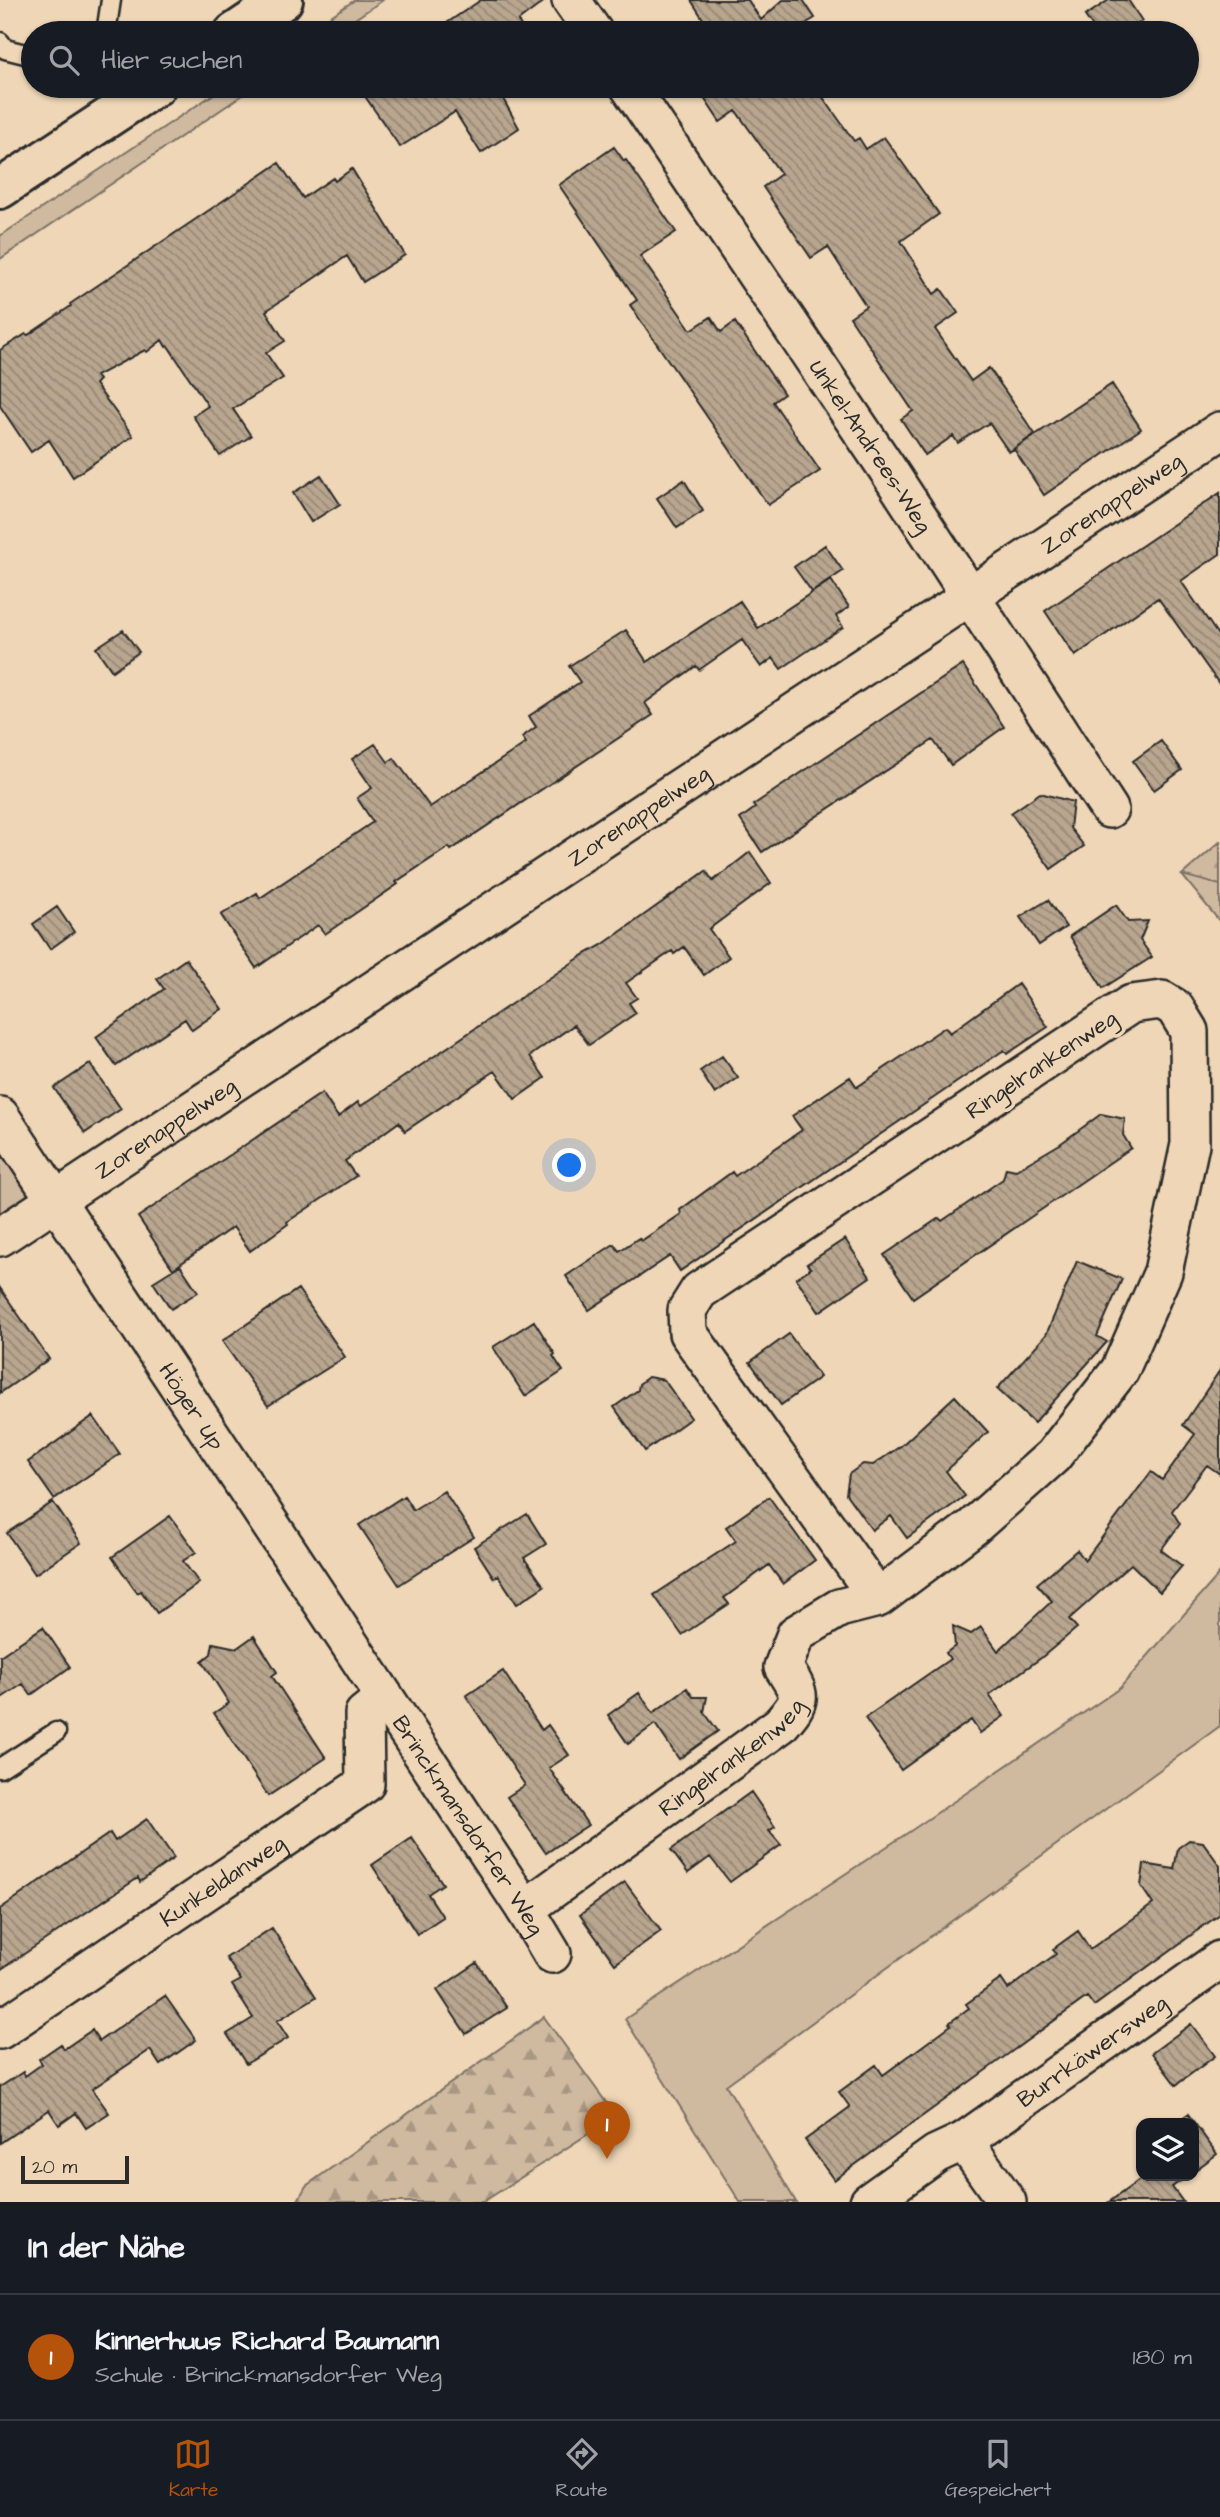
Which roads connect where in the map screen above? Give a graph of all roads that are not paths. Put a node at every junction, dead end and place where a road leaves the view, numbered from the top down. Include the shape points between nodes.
1 (111, 0) edge
2 (283, 0) edge
3 (571, 0) edge
4 (108, 21) edge
5 (252, 21) edge
6 (586, 21) edge
7 (0, 41) edge
8 (21, 53) edge
9 (115, 98) edge
10 (637, 98) edge
11 (0, 189) edge
12 (1220, 431) edge
13 (972, 596) junction
14 (1109, 809) dead end
15 (0, 1116) edge
16 (56, 1200) junction
17 (0, 1237) edge
18 (878, 1598) junction
19 (384, 1698) junction
20 (56, 1732) dead end
21 (0, 1768) edge
22 (525, 1909) junction
23 (552, 1954) dead end
24 (1220, 1961) edge
25 (0, 2030) edge
26 (964, 2141) junction
27 (869, 2202) edge
28 (1007, 2202) edge

1 - 4 lane
2 - 5 main road
3 - 6 street
7 - 8 lane via 5,48
9 - 11 main road
10 - 13 street, Unkel-Andrees-Weg
12 - 13 street, Zorenappelweg
13 - 14 street, Unkel-Andrees-Weg
13 - 16 street, Zorenappelweg
15 - 16 street, Höger Up
16 - 17 street, Zorenappelweg
16 - 19 street, Höger Up
18 - 18 street, Ringelrankenweg via 973,1527 1053,1456 1119,1370 1163,1272 1190,1144 1189,1031 1175,1008 1162,1000 1131,1004 699,1291 687,1311 688,1333
18 - 22 street, Ringelrankenweg via 839,1608 796,1634 783,1667 798,1689 796,1707 780,1725
19 - 22 street, Brinckmansdorfer Weg
19 - 25 street, Kunkeldanweg via 363,1714 365,1784
20 - 21 lane
22 - 23 street, Brinckmansdorfer Weg
24 - 26 street, Burrkäwersweg
26 - 27 street, Burrkäwersweg via 936,2154
26 - 28 street

